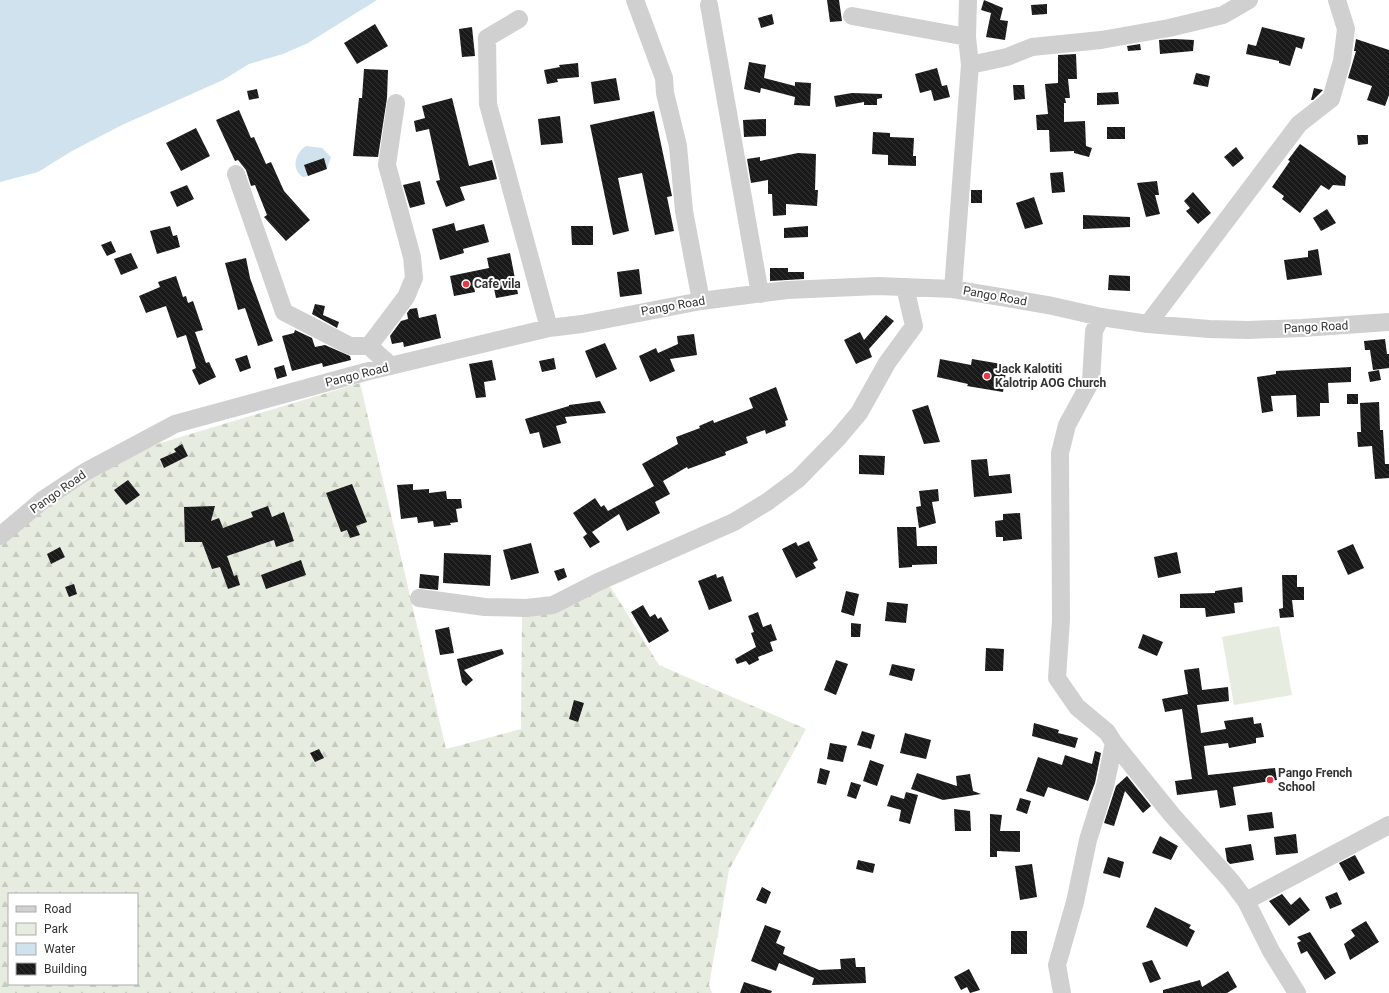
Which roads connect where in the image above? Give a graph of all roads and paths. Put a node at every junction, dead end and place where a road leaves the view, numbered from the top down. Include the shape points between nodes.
1 (635, 0) edge
2 (968, 0) edge
3 (1249, 0) edge
4 (1337, 0) edge
5 (709, 5) dead end
6 (852, 16) dead end
7 (519, 19) dead end
8 (967, 37) junction
9 (970, 65) junction
10 (396, 103) dead end
11 (236, 174) dead end
12 (905, 287) junction
13 (953, 289) junction
14 (760, 294) junction
15 (701, 301) junction
16 (1101, 317) junction
17 (1389, 322) edge
18 (1148, 324) junction
19 (549, 328) junction
20 (369, 346) junction
21 (391, 366) junction
22 (0, 536) edge
23 (419, 598) dead end
24 (1114, 743) junction
25 (1389, 825) edge
26 (1246, 902) junction
27 (1062, 993) edge
28 (1297, 993) edge

1 - 15 street via 664,78 678,146 684,211
2 - 8 street
3 - 9 street via 1223,15 1169,28 1101,40 1032,47 1007,57
4 - 18 street via 1346,29 1342,61 1331,99 1299,124
5 - 14 street
6 - 8 street
7 - 19 street via 487,38 488,104
8 - 9 street
9 - 13 street
10 - 20 street via 387,165 412,257 414,278 406,297
11 - 20 street via 284,312 350,346
12 - 13 street, Pango Road
12 - 14 street, Pango Road via 807,289
12 - 23 street via 914,326 888,363 859,413 798,479 767,502 734,522 598,582 553,605 526,608 485,607
13 - 16 street, Pango Road
14 - 15 street, Pango Road
15 - 19 street, Pango Road
16 - 18 street, Pango Road
16 - 24 street via 1094,331 1091,381 1067,424 1060,453 1061,620 1057,678 1077,707 1107,732
17 - 18 street, Pango Road via 1248,330
19 - 21 street, Pango Road
20 - 21 street
21 - 22 street, Pango Road via 175,424 85,472 44,499
24 - 26 street
24 - 27 street via 1105,786 1088,840 1075,902 1057,964
25 - 26 street
26 - 28 street

